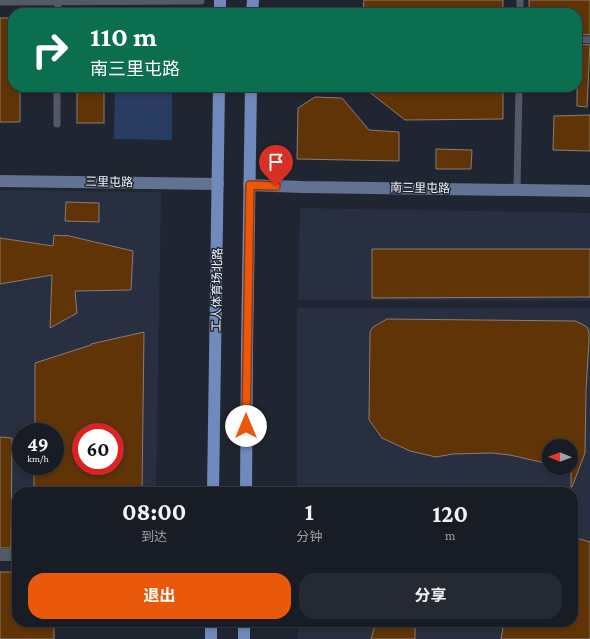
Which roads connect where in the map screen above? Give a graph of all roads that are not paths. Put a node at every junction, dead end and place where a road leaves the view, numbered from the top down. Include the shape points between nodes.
1 (10, 1) edge
2 (87, 1) edge
3 (200, 1) dead end
4 (0, 2) edge
5 (58, 2) junction
6 (58, 8) edge
7 (57, 92) edge
8 (219, 92) edge
9 (251, 92) edge
10 (519, 92) edge
11 (57, 124) dead end
12 (0, 181) edge
13 (218, 184) junction
14 (250, 185) junction
15 (517, 189) junction
16 (590, 191) edge
17 (213, 487) edge
18 (246, 487) edge
19 (0, 555) edge
20 (12, 555) edge
21 (211, 627) edge
22 (244, 627) edge
23 (210, 639) edge
24 (244, 639) edge

1 - 4 lane
1 - 5 lane
2 - 3 lane
2 - 5 lane
5 - 6 lane
7 - 11 lane
8 - 13 main road, 工人体育场北路
9 - 14 main road
10 - 15 lane
12 - 13 street, 三里屯路
13 - 17 main road, 工人体育场北路
14 - 15 street, 南三里屯路
14 - 18 main road
15 - 16 street, 南三里屯路
19 - 20 street
21 - 23 main road
22 - 24 main road

